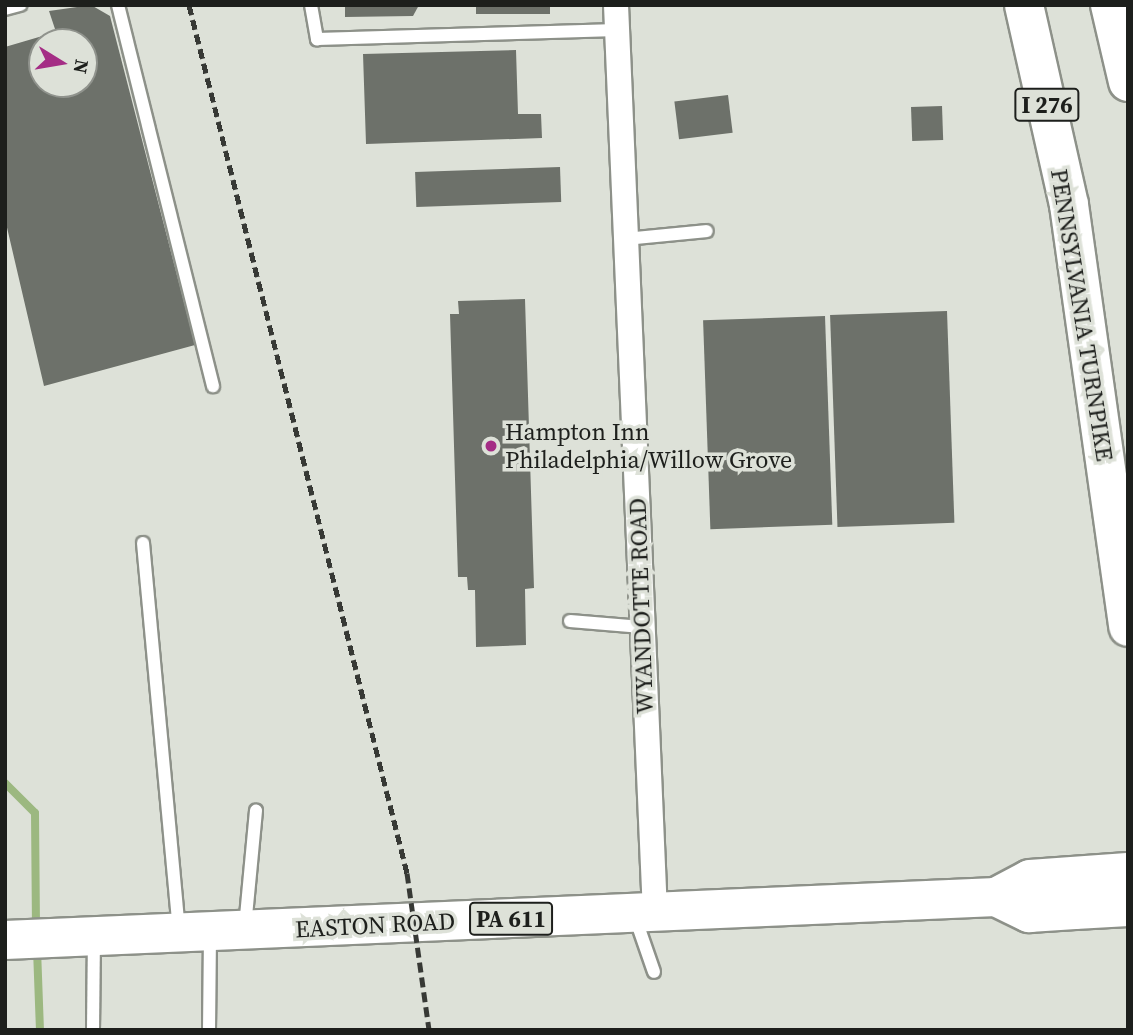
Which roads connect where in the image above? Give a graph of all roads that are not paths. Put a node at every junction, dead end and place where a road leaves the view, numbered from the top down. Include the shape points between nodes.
1 (20, 5) edge
2 (118, 5) edge
3 (311, 5) edge
4 (616, 5) edge
5 (1024, 5) edge
6 (1110, 5) edge
7 (5, 9) edge
8 (617, 30) junction
9 (1128, 82) edge
10 (707, 231) dead end
11 (626, 239) junction
12 (213, 386) dead end
13 (143, 543) dead end
14 (570, 621) dead end
15 (642, 627) junction
16 (1128, 627) edge
17 (256, 811) dead end
18 (1128, 872) edge
19 (996, 897) junction
20 (1128, 907) edge
21 (645, 913) junction
22 (211, 932) junction
23 (76, 938) junction
24 (8, 940) edge
25 (654, 972) dead end
26 (93, 1030) edge
27 (209, 1030) edge

1 - 7 lane
2 - 12 lane
3 - 8 lane via 317,39
4 - 8 street, WYANDOTTE ROAD
5 - 16 main road, PENNSYLVANIA TURNPIKE / I 276 via 1069,205
6 - 9 main road
8 - 11 street, WYANDOTTE ROAD
10 - 11 lane
11 - 15 street, WYANDOTTE ROAD
13 - 22 lane
14 - 15 lane
15 - 21 street, WYANDOTTE ROAD
17 - 22 lane
18 - 19 main road, EASTON ROAD / PA 611 via 1030,879
19 - 20 main road, EASTON ROAD / PA 611 via 1029,913
19 - 21 main road, EASTON ROAD / PA 611
21 - 22 main road, EASTON ROAD / PA 611
21 - 25 lane
22 - 23 main road, EASTON ROAD / PA 611
22 - 27 lane
23 - 24 main road, EASTON ROAD / PA 611
23 - 26 lane

